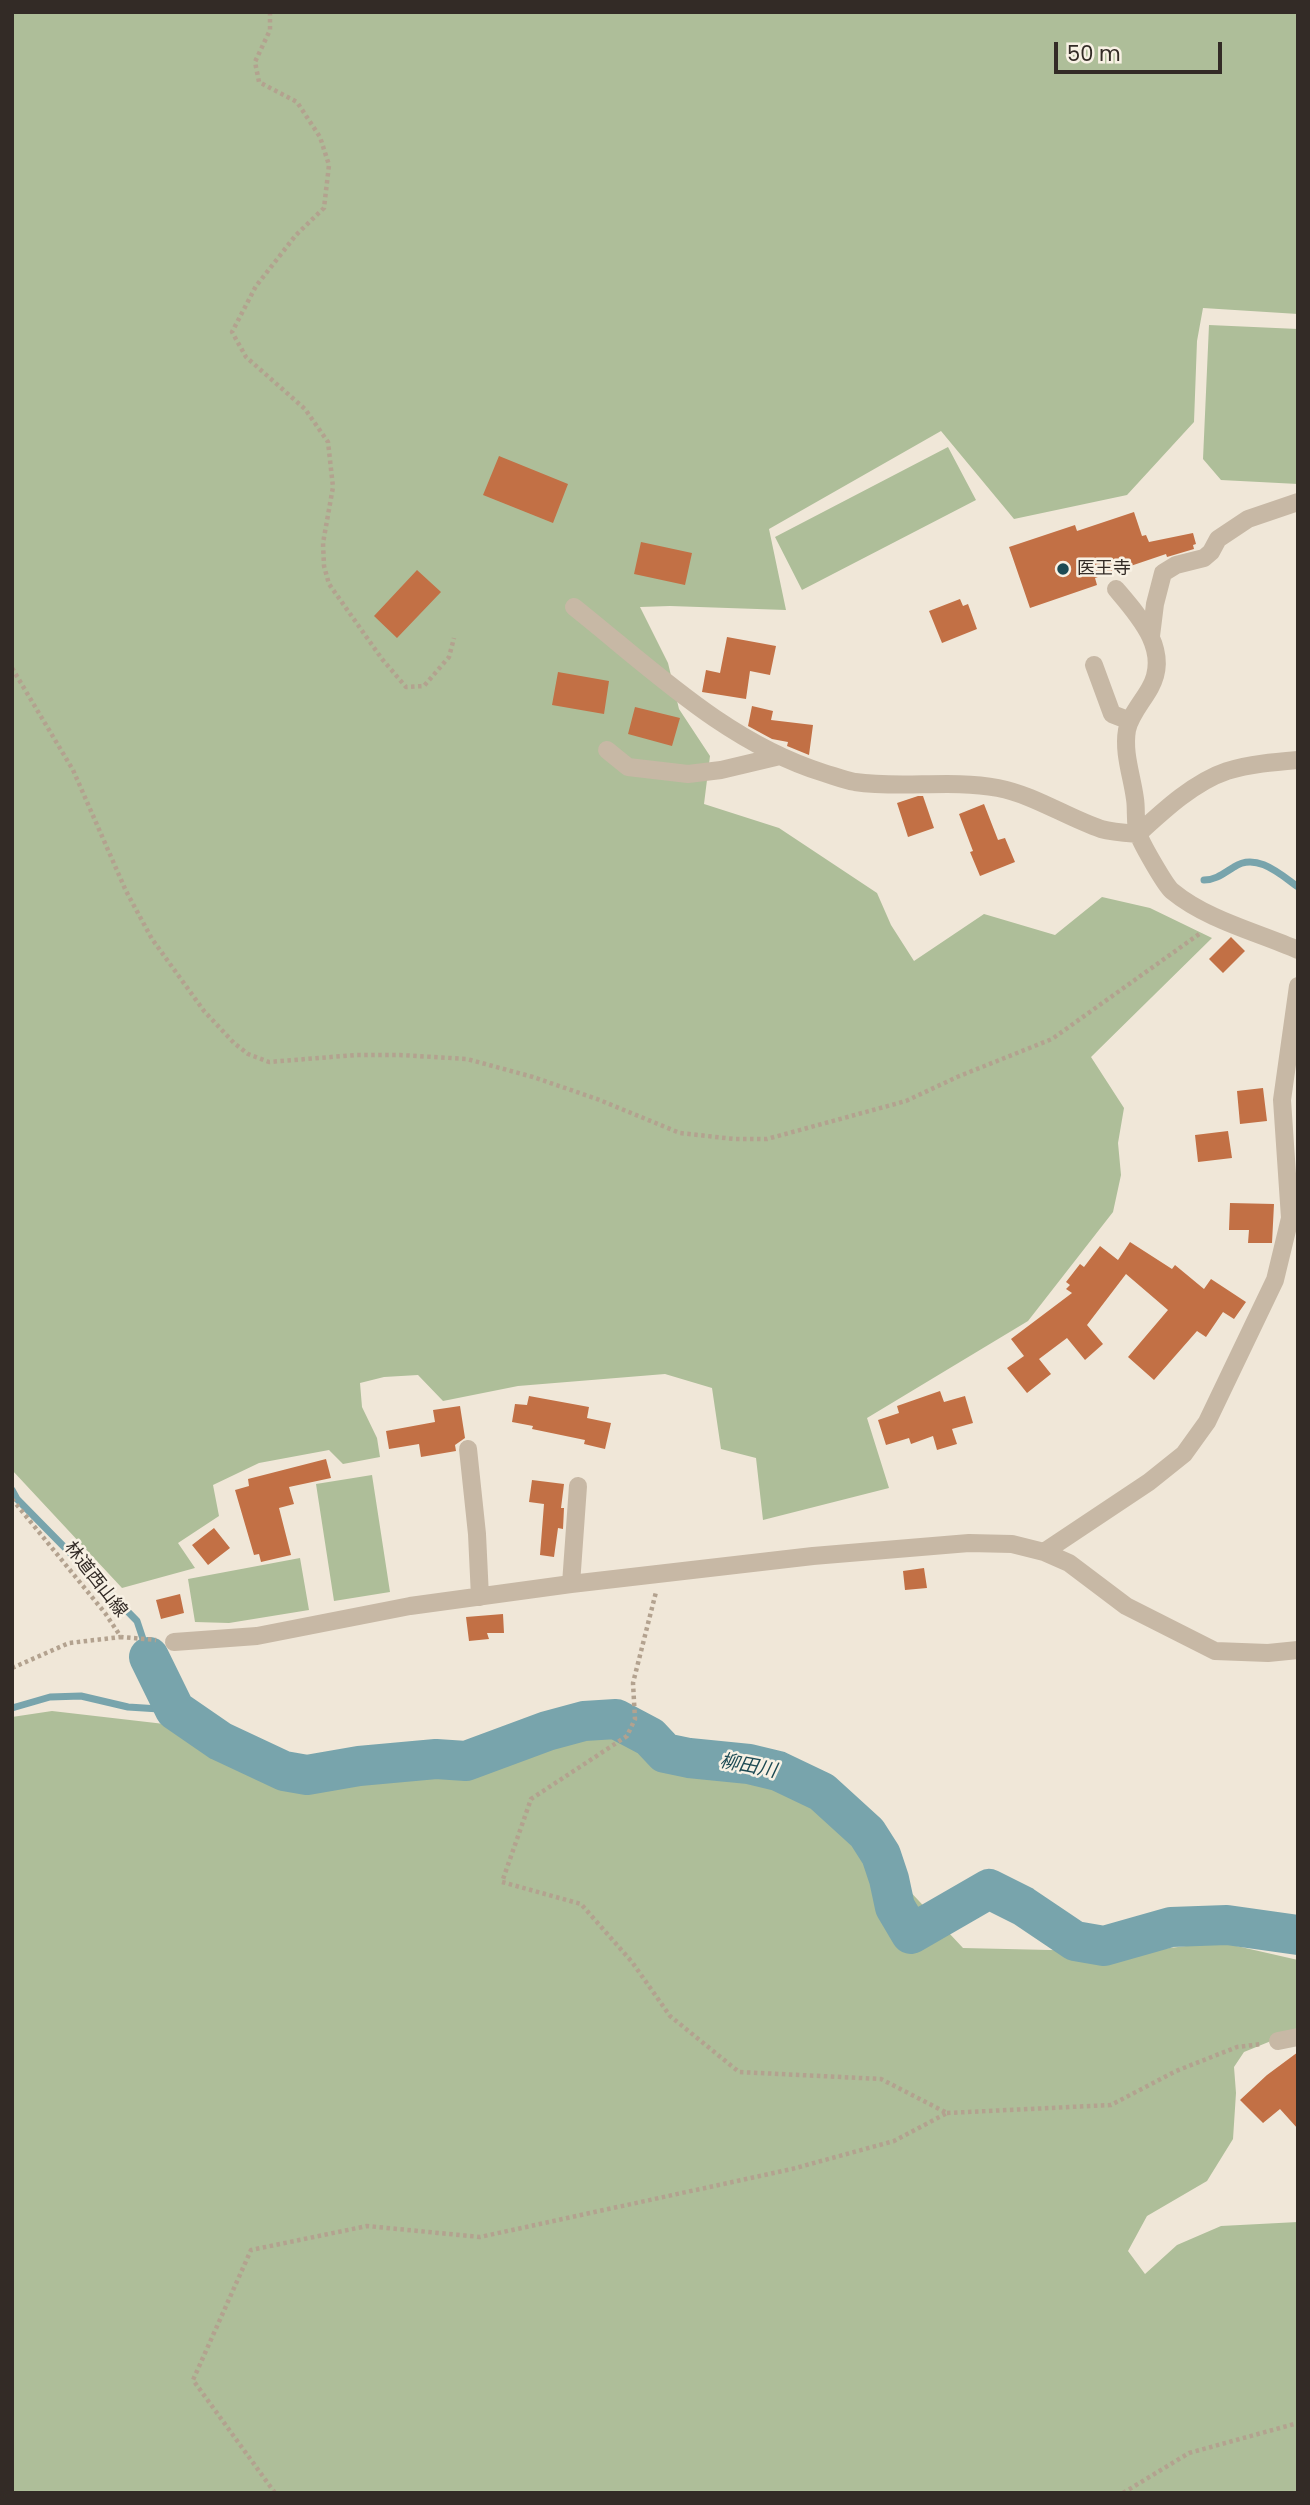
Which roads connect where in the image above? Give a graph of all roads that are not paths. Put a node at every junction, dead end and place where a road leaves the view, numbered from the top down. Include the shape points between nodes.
1 (1298, 502) edge
2 (1116, 589) dead end
3 (573, 607) dead end
4 (1151, 636) junction
5 (1094, 664) dead end
6 (1130, 721) junction
7 (607, 750) dead end
8 (779, 756) junction
9 (1298, 760) edge
10 (1138, 834) junction
11 (1298, 950) edge
12 (1298, 986) edge
13 (468, 1450) dead end
14 (578, 1486) dead end
15 (1044, 1552) junction
16 (571, 1584) junction
17 (480, 1597) junction
18 (174, 1642) road end
19 (1298, 1650) edge
20 (1298, 2037) edge
21 (1278, 2041) road end

1 - 4 street via 1248,519 1218,539 1204,558 1163,573
2 - 4 street
3 - 8 street via 714,719
4 - 6 street via 1157,671
5 - 6 street via 1112,714
6 - 10 street via 1126,748
7 - 8 street via 628,767 688,774
8 - 10 street via 851,781 999,788 1104,830
9 - 10 street via 1225,772 1176,799
10 - 11 street via 1170,890 1220,919
12 - 15 street via 1282,1100 1290,1218 1275,1280 1207,1422 1184,1454
13 - 17 street
14 - 16 street
15 - 16 street via 1012,1544 970,1544 813,1556
15 - 19 street via 1069,1563 1126,1605 1215,1651
16 - 17 street
17 - 18 street via 410,1605 257,1636
20 - 21 street

